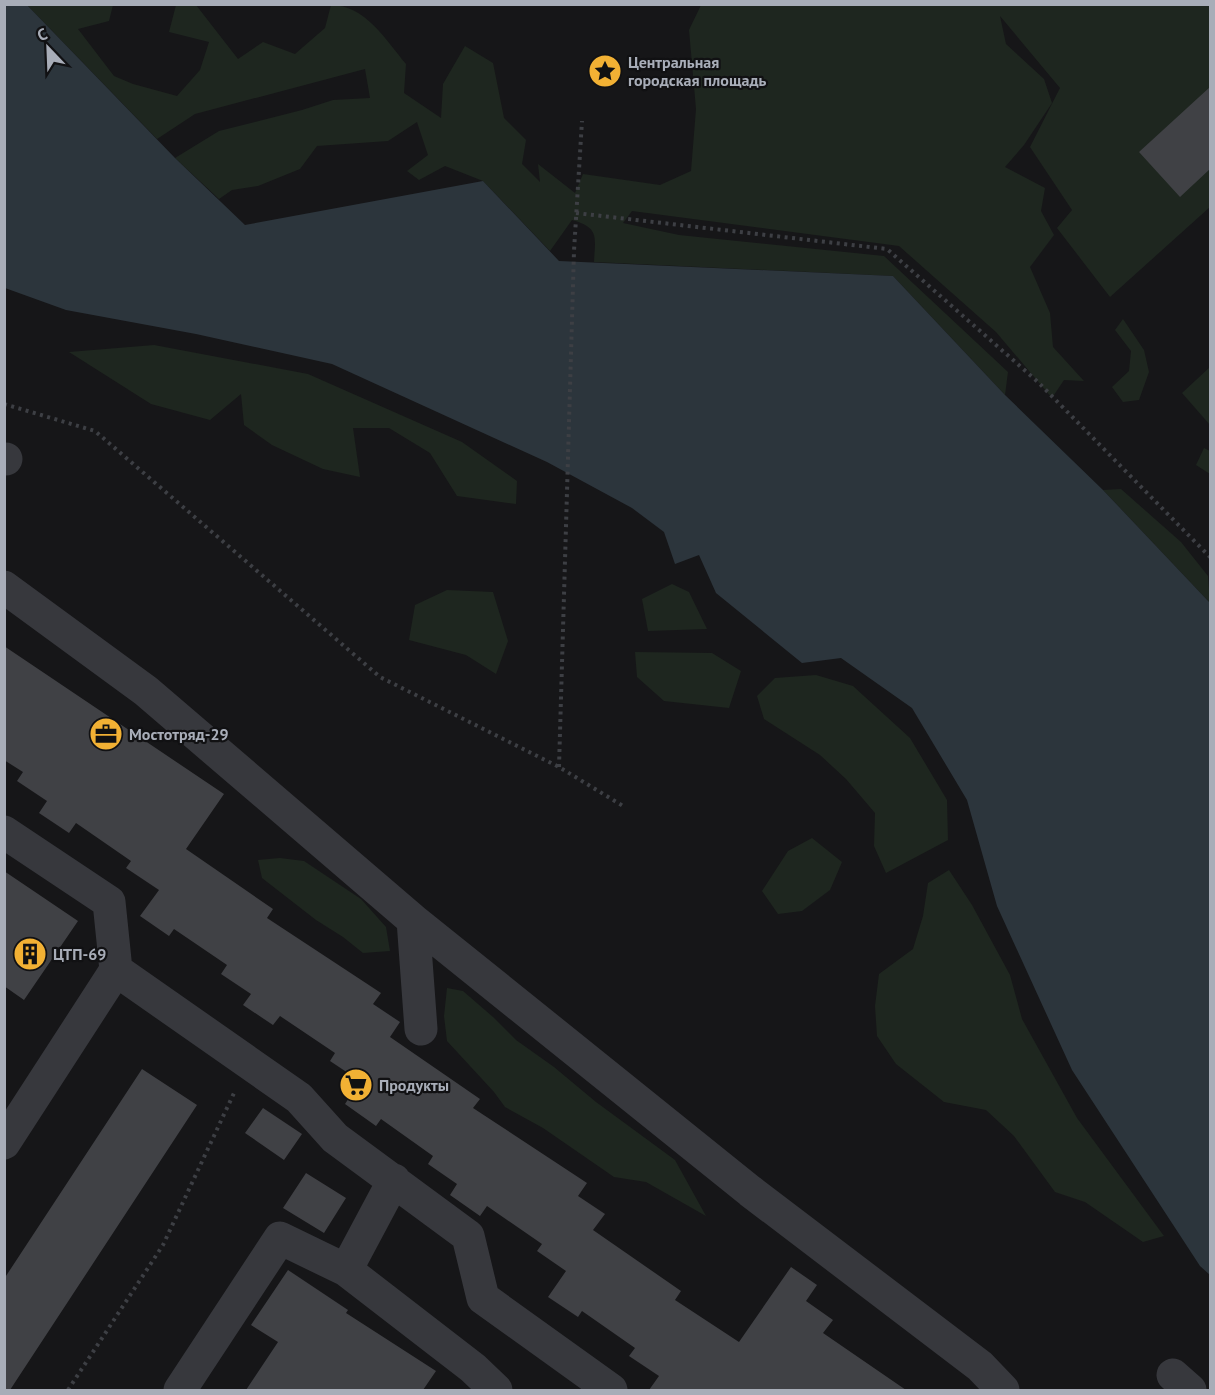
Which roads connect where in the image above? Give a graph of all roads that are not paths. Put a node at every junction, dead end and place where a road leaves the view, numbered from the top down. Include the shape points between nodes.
1 (4, 587) edge
2 (4, 832) edge
3 (413, 920) junction
4 (116, 970) junction
5 (422, 1029) dead end
6 (4, 1143) edge
7 (394, 1180) junction
8 (346, 1270) junction
9 (466, 1379) edge
10 (180, 1390) edge
11 (496, 1390) edge
12 (611, 1390) edge
13 (1003, 1390) edge

1 - 3 lane via 146,691
2 - 4 lane via 109,902
3 - 5 lane
3 - 13 lane via 750,1191 980,1366
4 - 6 lane
4 - 7 lane via 299,1098 335,1138
7 - 8 lane
7 - 12 lane via 468,1236 483,1298
8 - 9 lane
8 - 10 lane via 279,1238
9 - 11 lane

